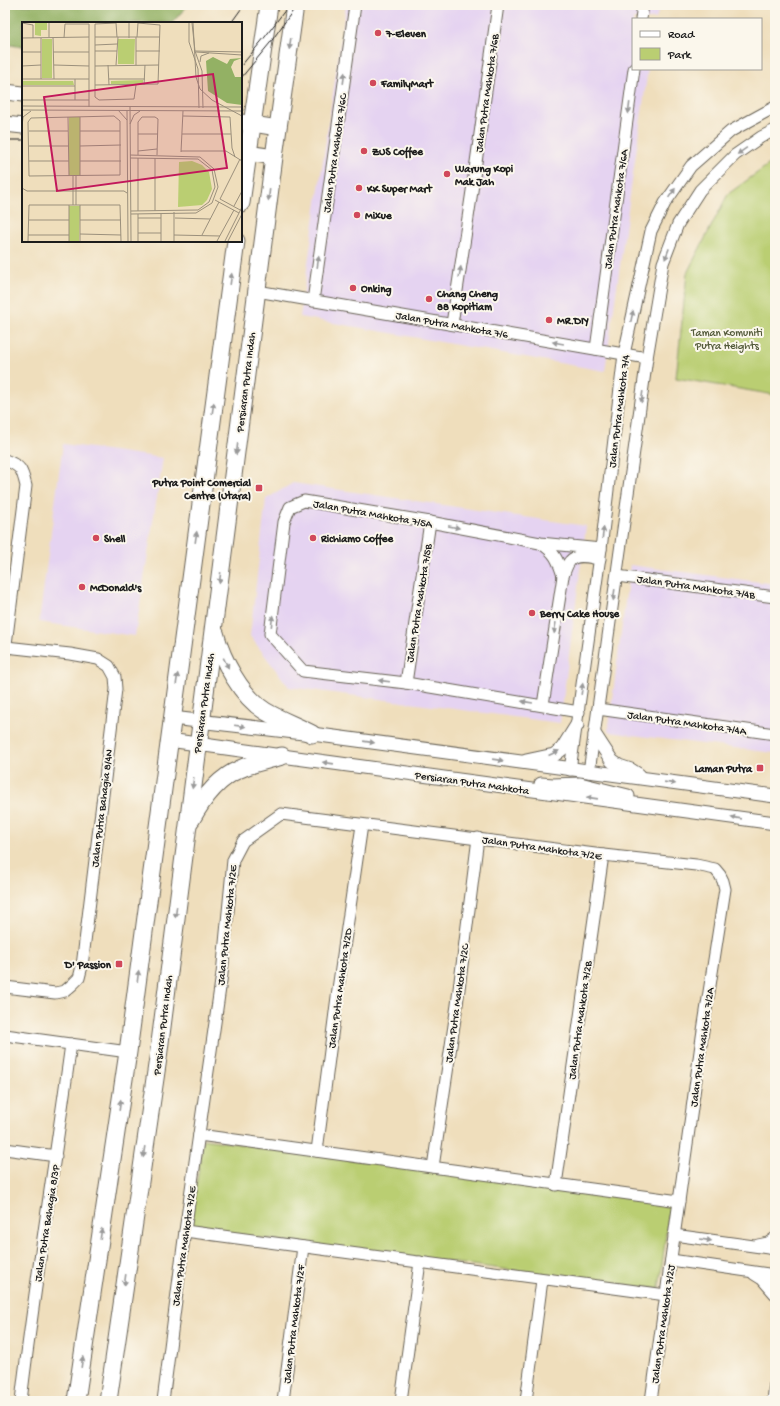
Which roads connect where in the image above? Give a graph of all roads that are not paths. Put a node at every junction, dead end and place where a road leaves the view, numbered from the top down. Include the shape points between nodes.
1 (269, 5) edge
2 (295, 5) edge
3 (355, 5) edge
4 (498, 5) edge
5 (643, 5) edge
6 (641, 18) edge
7 (260, 60) junction
8 (634, 70) edge
9 (5, 92) edge
10 (22, 94) edge
11 (242, 98) edge
12 (775, 108) edge
13 (246, 123) edge
14 (5, 124) edge
15 (22, 126) edge
16 (278, 128) junction
17 (775, 130) edge
18 (244, 153) edge
19 (274, 157) junction
20 (242, 186) edge
21 (236, 242) edge
22 (257, 291) junction
23 (313, 301) junction
24 (452, 324) junction
25 (596, 349) junction
26 (624, 354) junction
27 (647, 358) junction
28 (5, 460) edge
29 (430, 522) junction
30 (540, 543) junction
31 (600, 554) junction
32 (10, 575) edge
33 (563, 576) junction
34 (617, 576) junction
35 (775, 597) edge
36 (214, 627) junction
37 (5, 649) edge
38 (406, 683) junction
39 (543, 705) junction
40 (598, 709) junction
41 (579, 712) junction
42 (172, 718) junction
43 (201, 721) junction
44 (577, 725) junction
45 (312, 734) junction
46 (775, 734) edge
47 (595, 735) junction
48 (169, 740) junction
49 (198, 744) junction
50 (282, 756) junction
51 (519, 763) junction
52 (570, 770) junction
53 (589, 772) junction
54 (646, 780) junction
55 (580, 784) junction
56 (505, 787) junction
57 (775, 796) edge
58 (645, 806) junction
59 (775, 823) edge
60 (362, 825) junction
61 (187, 826) junction
62 (478, 838) junction
63 (603, 855) junction
64 (696, 865) joint
65 (5, 987) edge
66 (5, 1035) edge
67 (71, 1044) junction
68 (128, 1052) junction
69 (199, 1135) junction
70 (5, 1149) edge
71 (317, 1151) junction
72 (56, 1156) junction
73 (433, 1167) junction
74 (556, 1185) junction
75 (679, 1201) junction
76 (185, 1231) junction
77 (674, 1235) junction
78 (775, 1238) edge
79 (673, 1246) joint
80 (751, 1246) junction
81 (303, 1247) junction
82 (775, 1249) edge
83 (671, 1260) junction
84 (420, 1262) junction
85 (750, 1272) junction
86 (775, 1275) edge
87 (542, 1280) junction
88 (775, 1294) edge
89 (666, 1295) junction
90 (775, 1383) edge
91 (21, 1401) edge
92 (76, 1401) edge
93 (108, 1401) edge
94 (163, 1401) edge
95 (283, 1401) edge
96 (401, 1401) edge
97 (526, 1401) edge
98 (651, 1401) edge
99 (772, 1401) edge

1 - 7 main road
2 -> 16 main road, Persiaran Putra Indah
23 -> 3 street, Jalan Putra Mahkota 7/6C
24 -> 4 street, Jalan Putra Mahkota 7/6B
5 - 6 street
7 - 11 main road
7 - 13 main road
8 -> 25 street, Jalan Putra Mahkota 7/6A
9 - 10 main road
26 -> 12 street, Jalan Putra Mahkota 7/4 via 651,231 665,203 691,166 731,130
13 - 16 main road
13 - 18 main road
14 - 15 main road
16 - 19 main road, Persiaran Putra Indah
17 -> 27 street, Jalan Putra Mahkota 7/4 via 735,156 715,174 700,190 678,224 664,263
18 - 19 main road
18 - 20 main road
19 -> 22 main road, Persiaran Putra Indah
42 -> 21 main road
22 - 23 street, Jalan Putra Mahkota 7/6
22 -> 36 main road, Persiaran Putra Indah
23 - 24 street, Jalan Putra Mahkota 7/6
25 -> 24 street, Jalan Putra Mahkota 7/6
25 - 26 street, Jalan Putra Mahkota 7/6
26 - 27 street, Jalan Putra Mahkota 7/6
31 -> 26 street, Jalan Putra Mahkota 7/4
27 -> 34 street, Jalan Putra Mahkota 7/4
28 - 32 street via 18,465 26,486
29 -> 30 street, Jalan Putra Mahkota 7/5A
29 - 38 street, Jalan Putra Mahkota 7/5B
38 -> 29 street, Jalan Putra Mahkota 7/5A via 303,671 270,634 284,522 290,507 304,501
30 - 31 street, Jalan Putra Mahkota 7/5A
30 - 33 street via 557,558
31 - 33 street via 574,558
41 -> 31 street, Jalan Putra Mahkota 7/4
32 - 37 street
33 -> 39 street
34 - 35 street, Jalan Putra Mahkota 7/4B
34 -> 40 street, Jalan Putra Mahkota 7/4
36 - 43 main road, Persiaran Putra Indah
36 -> 45 main road via 219,649 231,673 248,695 264,711
37 - 65 street, Jalan Putra Bahagia 8/4N via 98,659 109,666 115,677 116,689 79,978 65,991 55,994
39 -> 38 street, Jalan Putra Mahkota 7/5A
39 - 41 street, Jalan Putra Mahkota 7/5A
40 - 46 street, Jalan Putra Mahkota 7/4A
40 - 47 street, Jalan Putra Mahkota 7/4
41 - 44 street, Jalan Putra Mahkota 7/4
42 - 43 street
42 - 48 main road
43 -> 45 street
43 - 49 main road, Persiaran Putra Indah
51 -> 44 street via 554,755 562,749
44 - 52 street, Jalan Putra Mahkota 7/4
45 -> 51 street
47 - 53 street, Jalan Putra Mahkota 7/4
47 - 54 street via 612,761
48 - 49 street, Persiaran Putra Mahkota
68 -> 48 main road
49 - 50 street, Persiaran Putra Mahkota
49 -> 61 main road, Persiaran Putra Indah
56 -> 50 street, Persiaran Putra Mahkota
50 - 61 main road via 239,769 226,777 199,805
51 - 52 street
52 - 53 street
52 - 55 street
53 - 54 street
53 - 55 street
54 -> 57 street
55 - 56 street via 527,783
55 - 58 street via 639,799
58 -> 56 street, Persiaran Putra Mahkota
59 -> 58 street, Persiaran Putra Mahkota
60 - 62 street, Jalan Putra Mahkota 7/2E
60 - 69 street, Jalan Putra Mahkota 7/2E via 281,814 244,841 233,860 222,974
60 - 71 street, Jalan Putra Mahkota 7/2D
61 -> 93 main road, Persiaran Putra Indah via 158,1058
62 - 63 street, Jalan Putra Mahkota 7/2E
62 - 73 street, Jalan Putra Mahkota 7/2C
63 - 64 street, Jalan Putra Mahkota 7/2E
63 - 74 street, Jalan Putra Mahkota 7/2B
64 - 75 street, Jalan Putra Mahkota 7/2A via 715,869 725,889
66 - 67 street
67 - 68 street
67 - 72 street, Jalan Putra Bahagia 8/3P
92 -> 68 main road
69 - 71 street
69 - 76 street, Jalan Putra Mahkota 7/2E
70 - 72 street
71 - 73 street
72 - 91 street, Jalan Putra Bahagia 8/3P
73 - 74 street
74 - 75 street
75 - 77 street, Jalan Putra Mahkota 7/2A
76 - 81 street
76 - 94 street, Jalan Putra Mahkota 7/2E
77 - 79 street, Jalan Putra Mahkota 7/2A
77 -> 80 street
78 - 80 street via 768,1243
79 - 83 street, Jalan Putra Mahkota 7/2J
80 - 82 street
81 - 84 street
81 - 95 street, Jalan Putra Mahkota 7/2F
83 - 85 street
83 - 89 street, Jalan Putra Mahkota 7/2J
84 - 87 street
84 - 96 street
85 - 86 street
85 - 88 street via 762,1279
87 - 89 street
87 - 97 street
89 - 98 street, Jalan Putra Mahkota 7/2J
90 - 99 street

